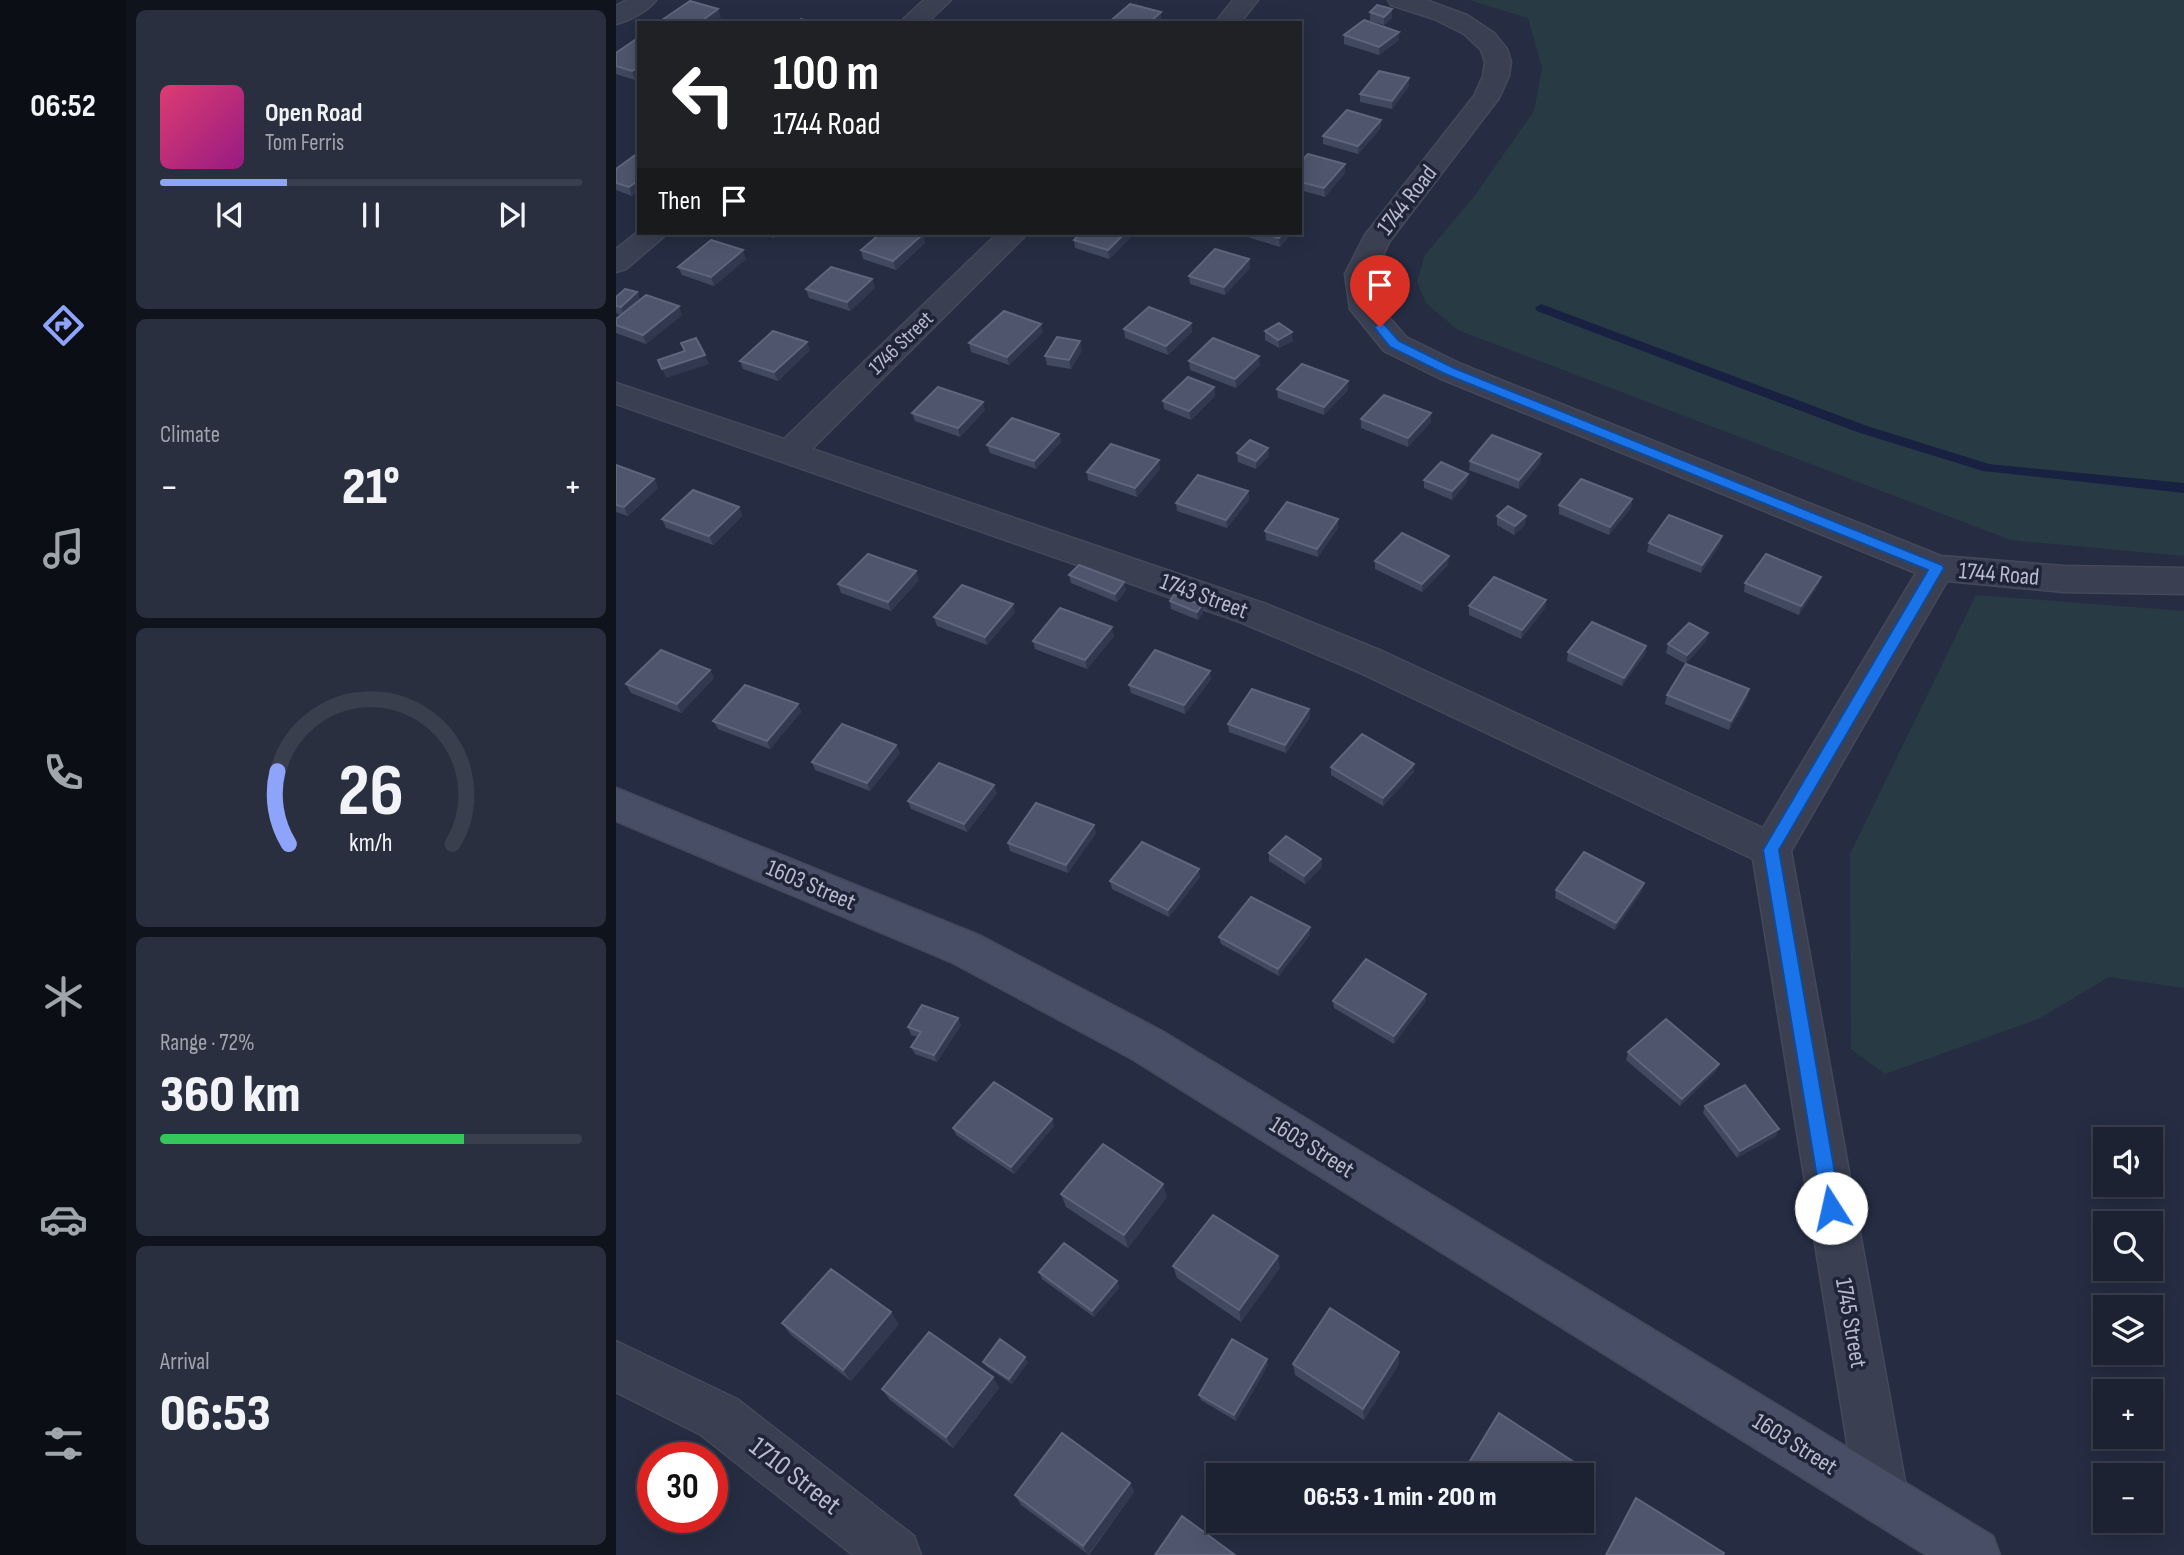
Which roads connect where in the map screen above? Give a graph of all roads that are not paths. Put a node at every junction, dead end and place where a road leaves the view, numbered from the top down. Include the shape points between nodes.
1 (644, 0) edge
2 (939, 0) edge
3 (1246, 0) edge
4 (1400, 0) edge
5 (1438, 5) edge
6 (616, 17) edge
7 (913, 21) edge
8 (1229, 21) edge
9 (652, 235) edge
10 (1012, 235) edge
11 (616, 264) edge
12 (616, 393) edge
13 (789, 453) junction
14 (1937, 568) junction
15 (2184, 581) edge
16 (616, 804) edge
17 (1771, 850) junction
18 (616, 1366) edge
19 (1882, 1498) junction
20 (894, 1555) edge
21 (1974, 1555) edge

1 - 6 street
2 - 7 street
3 - 8 street
4 - 5 street, 1744 Road
5 - 14 street, 1744 Road via 1488,38 1498,62 1486,98 1376,242 1360,274 1365,309 1395,344 1450,371
9 - 11 street
10 - 13 street, 1746 Street
12 - 13 street, 1743 Street
13 - 17 street, 1743 Street via 1253,613 1369,661
14 - 15 street, 1744 Road via 2051,578
14 - 17 street
16 - 19 street, 1603 Street via 966,949 1147,1045
17 - 19 street, 1745 Street
18 - 20 street, 1710 Street via 719,1417
19 - 21 street, 1603 Street

